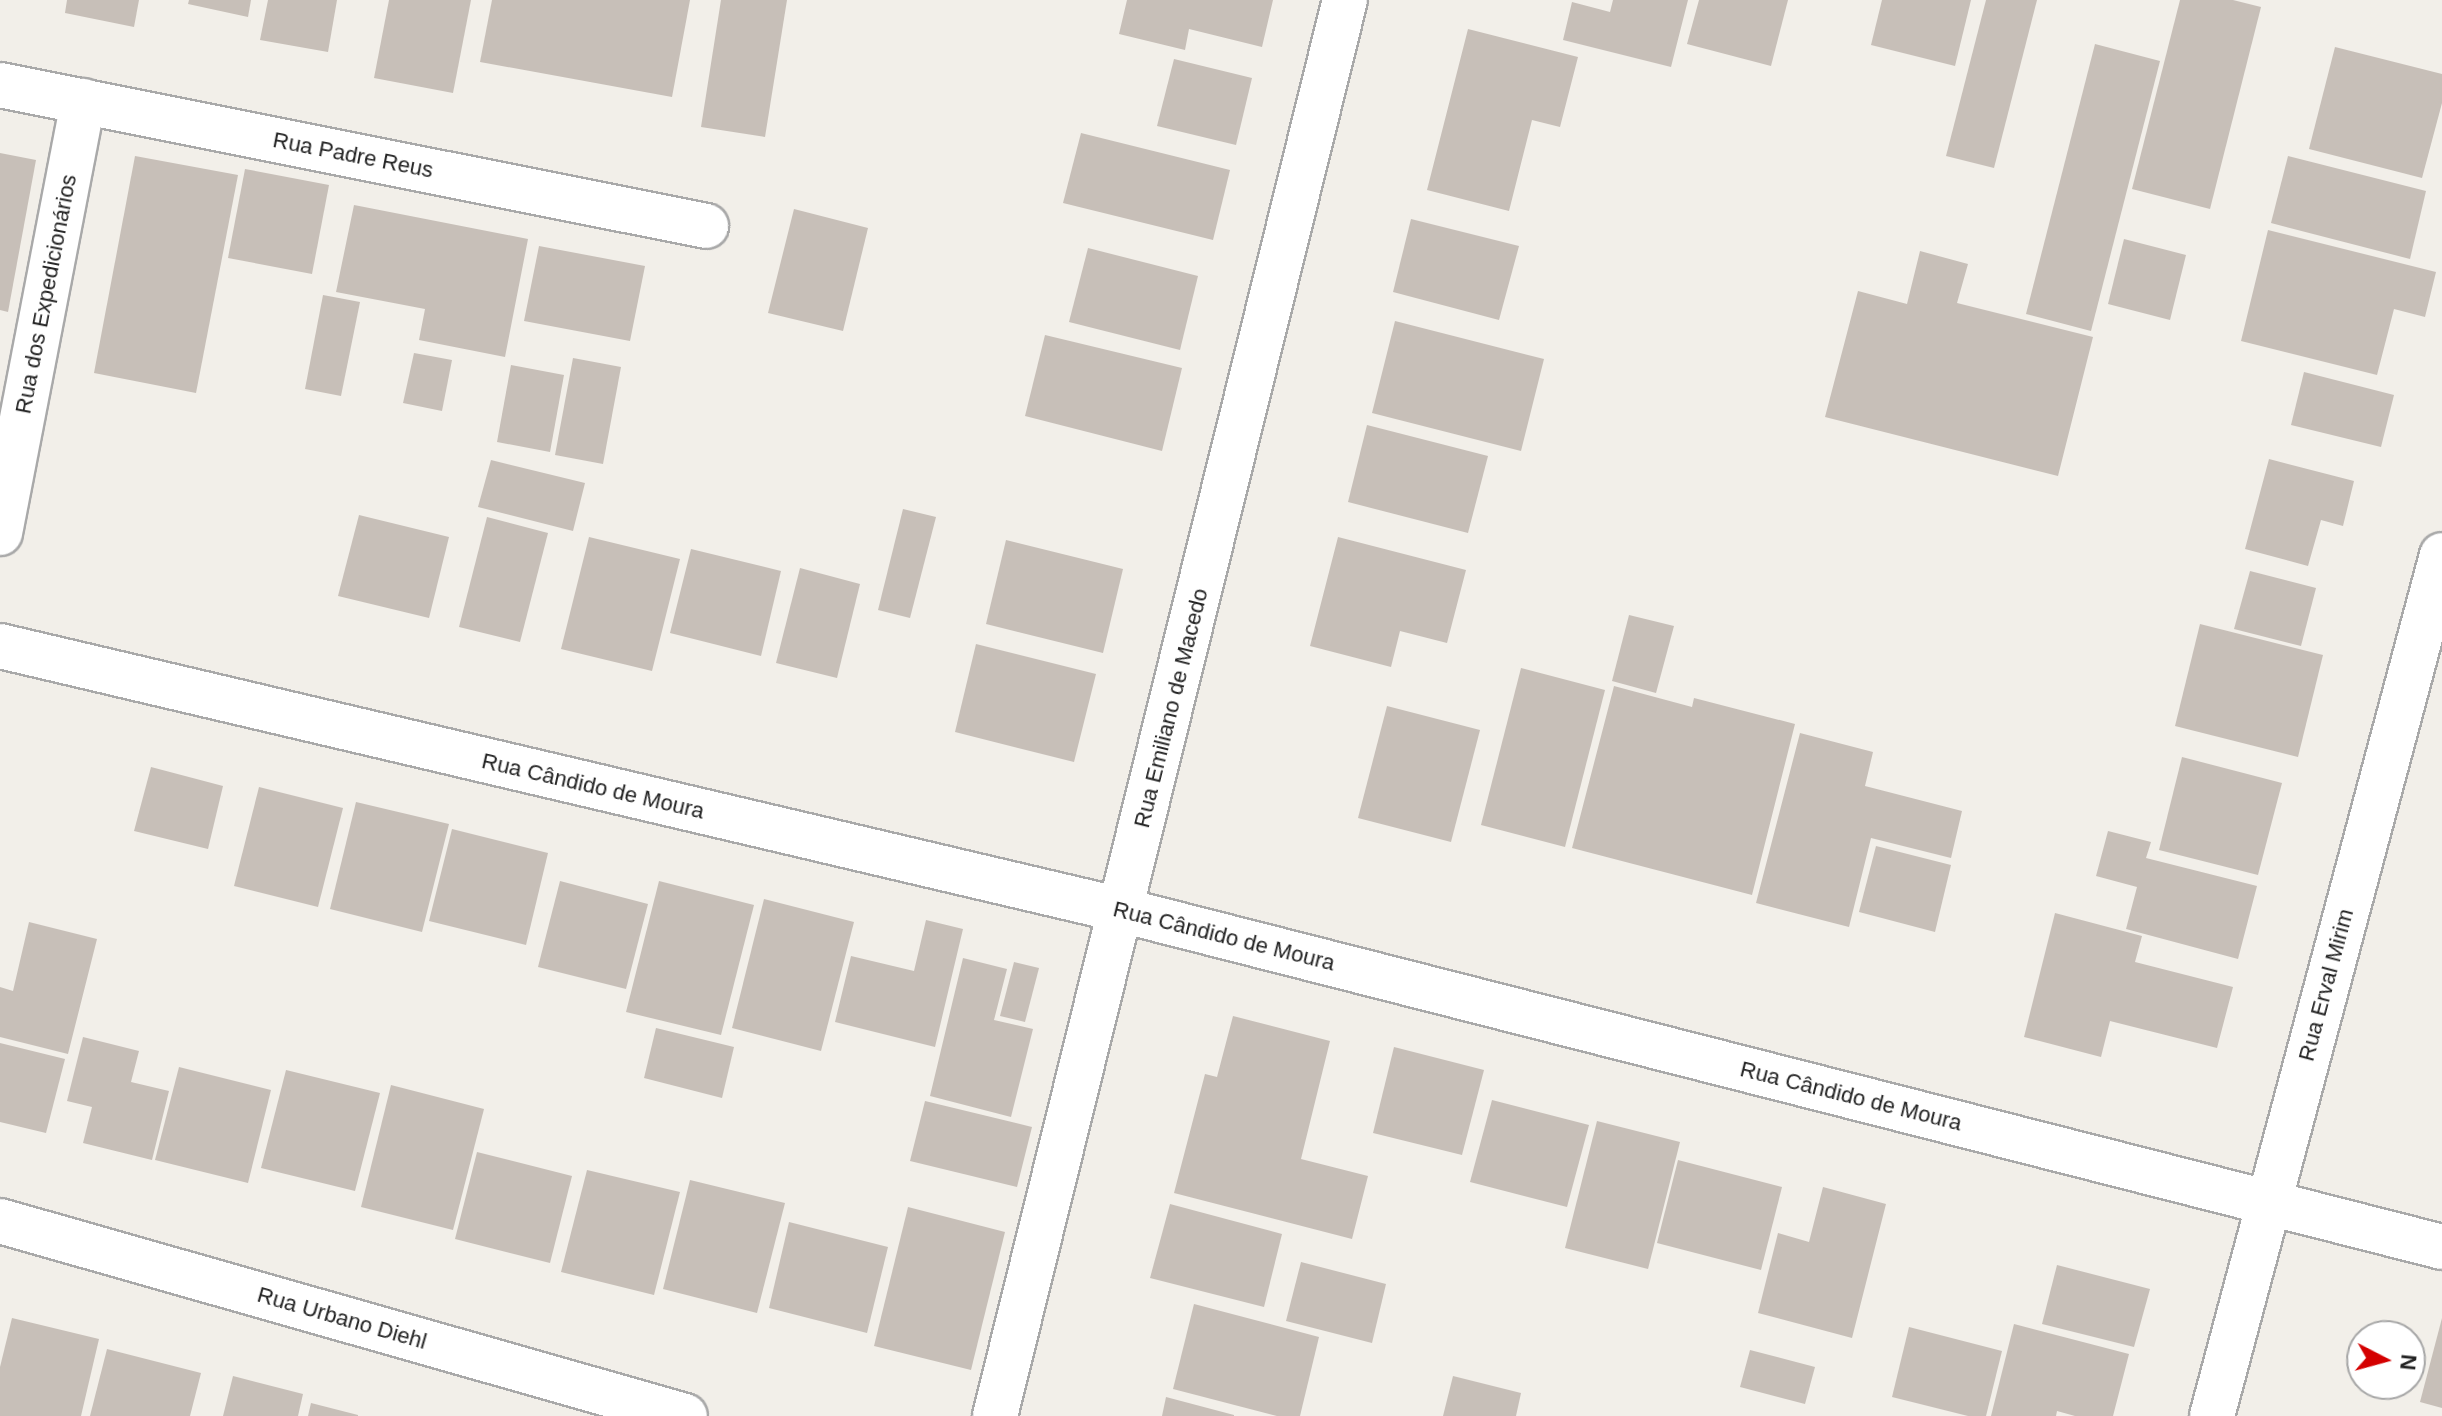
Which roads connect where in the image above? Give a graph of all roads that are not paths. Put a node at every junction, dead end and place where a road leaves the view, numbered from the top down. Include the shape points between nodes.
1 (1345, 0) edge
2 (0, 85) edge
3 (83, 101) junction
4 (706, 226) dead end
5 (0, 533) edge
6 (2442, 555) edge
7 (0, 646) edge
8 (1121, 910) junction
9 (2268, 1203) junction
10 (0, 1221) edge
11 (2442, 1247) edge
12 (685, 1416) edge
13 (995, 1416) edge
14 (2212, 1416) edge

1 - 8 street, Rua Emiliano de Macedo
2 - 3 street, Rua Padre Reus
3 - 4 street, Rua Padre Reus
3 - 5 street, Rua dos Expedicionários
6 - 9 street, Rua Erval Mirim
7 - 8 street, Rua Cândido de Moura
8 - 9 street, Rua Cândido de Moura
8 - 13 street, Rua Emiliano de Macedo
9 - 11 street, Rua Cândido de Moura
9 - 14 street, Rua Erval Mirim
10 - 12 street, Rua Urbano Diehl

